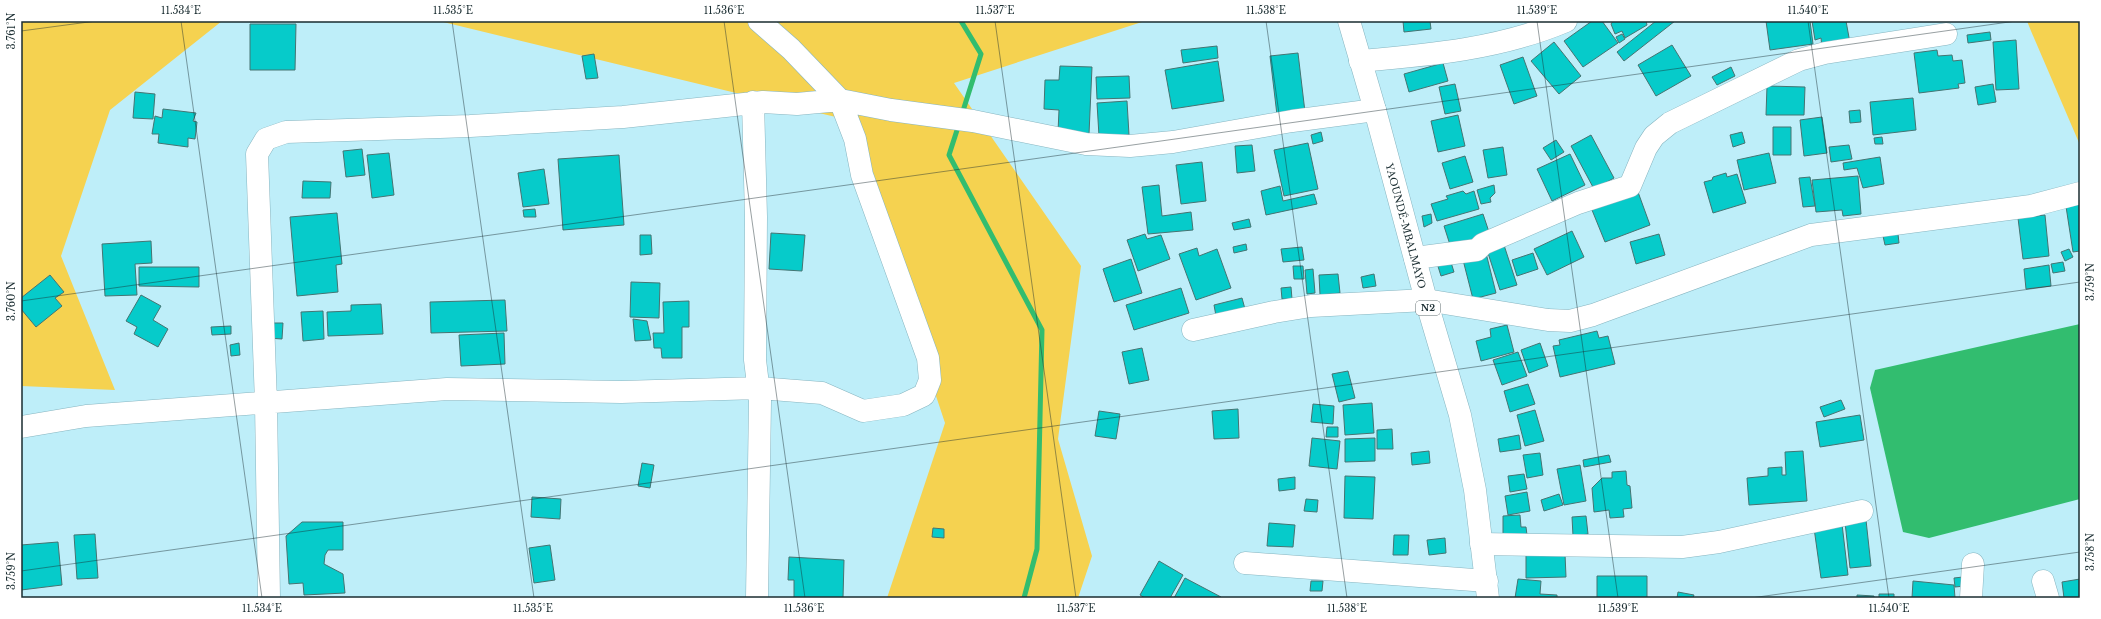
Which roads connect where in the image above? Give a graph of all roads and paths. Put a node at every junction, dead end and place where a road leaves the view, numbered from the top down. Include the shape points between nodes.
1 (759, 21) edge
2 (1349, 21) edge
3 (1566, 21) edge
4 (1946, 34) dead end
5 (1360, 61) junction
6 (840, 100) junction
7 (753, 102) junction
8 (1375, 110) junction
9 (2080, 192) edge
10 (1415, 258) junction
11 (1426, 300) junction
12 (1193, 330) dead end
13 (759, 388) junction
14 (266, 403) junction
15 (21, 427) edge
16 (1862, 511) dead end
17 (1481, 544) junction
18 (1245, 563) dead end
19 (1973, 564) dead end
20 (1487, 589) edge
21 (269, 598) edge
22 (757, 598) edge
23 (1971, 598) edge

1 - 6 main road via 791,49
2 - 5 main road, YAOUNDÉ-MBALMAYO / N2
3 - 5 main road via 1489,45 1443,54
4 - 10 main road via 1799,60 1670,123 1654,136 1646,148 1630,186 1578,203 1483,244 1477,250
5 - 8 main road, YAOUNDÉ-MBALMAYO / N2
6 - 7 main road via 797,104
6 - 8 main road via 973,121 1086,144 1130,146 1173,142 1292,121
6 - 13 main road via 855,139 862,175 928,358 930,380 924,395 903,405 863,411 822,393
7 - 13 main road via 756,217 755,360
7 - 14 main road via 623,117 470,126 286,132 266,139 257,154
8 - 10 main road, YAOUNDÉ-MBALMAYO / N2
9 - 11 main road via 2030,206 1811,236 1570,321 1519,317
10 - 11 main road, YAOUNDÉ-MBALMAYO / N2
11 - 12 main road via 1312,306
11 - 17 main road, YAOUNDÉ-MBALMAYO / N2 via 1460,415 1475,490
13 - 14 main road via 621,392 448,389
13 - 22 main road
14 - 15 main road via 86,416
14 - 21 main road
16 - 17 main road via 1718,542 1682,547
17 - 20 main road, YAOUNDÉ-MBALMAYO / N2
18 - 20 main road
19 - 23 main road

